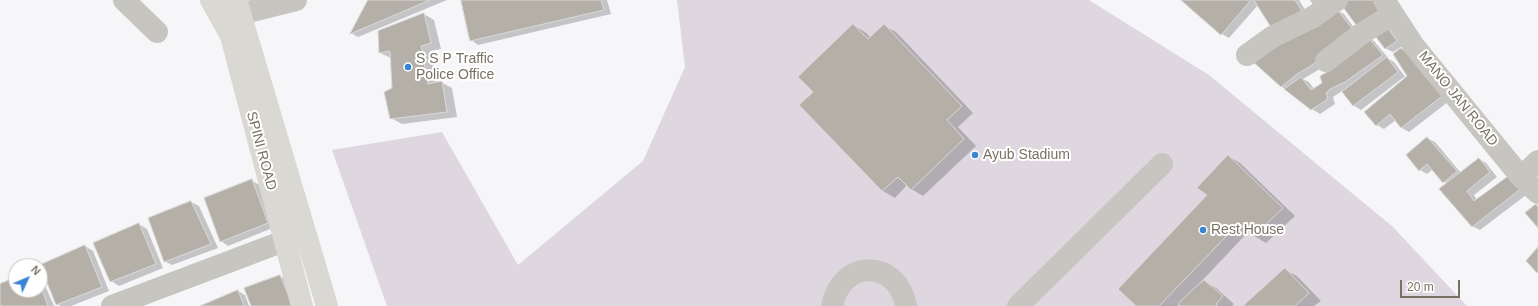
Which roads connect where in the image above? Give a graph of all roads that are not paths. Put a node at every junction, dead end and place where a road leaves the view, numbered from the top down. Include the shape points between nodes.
1 (124, 0) edge
2 (210, 0) edge
3 (296, 0) edge
4 (1337, 0) edge
5 (237, 4) edge
6 (1389, 7) edge
7 (157, 32) dead end
8 (1247, 55) dead end
9 (1326, 61) dead end
10 (1538, 161) edge
11 (1162, 164) dead end
12 (1520, 177) junction
13 (1538, 193) edge
14 (284, 241) junction
15 (112, 306) edge
16 (302, 306) edge
17 (327, 306) edge
18 (832, 306) edge
19 (907, 306) edge
20 (1018, 306) edge

1 - 7 street
2 - 14 main road, SPINI ROAD via 231,36
3 - 5 street
4 - 8 street via 1313,17 1272,37
5 - 17 main road, SPINI ROAD
6 - 9 street
6 - 12 street, MANO JAN ROAD via 1414,46
10 - 12 street
11 - 20 street
12 - 13 street, MANO JAN ROAD
14 - 15 street
14 - 16 main road, SPINI ROAD
18 - 19 street via 834,294 850,275 875,270 897,282 904,293

